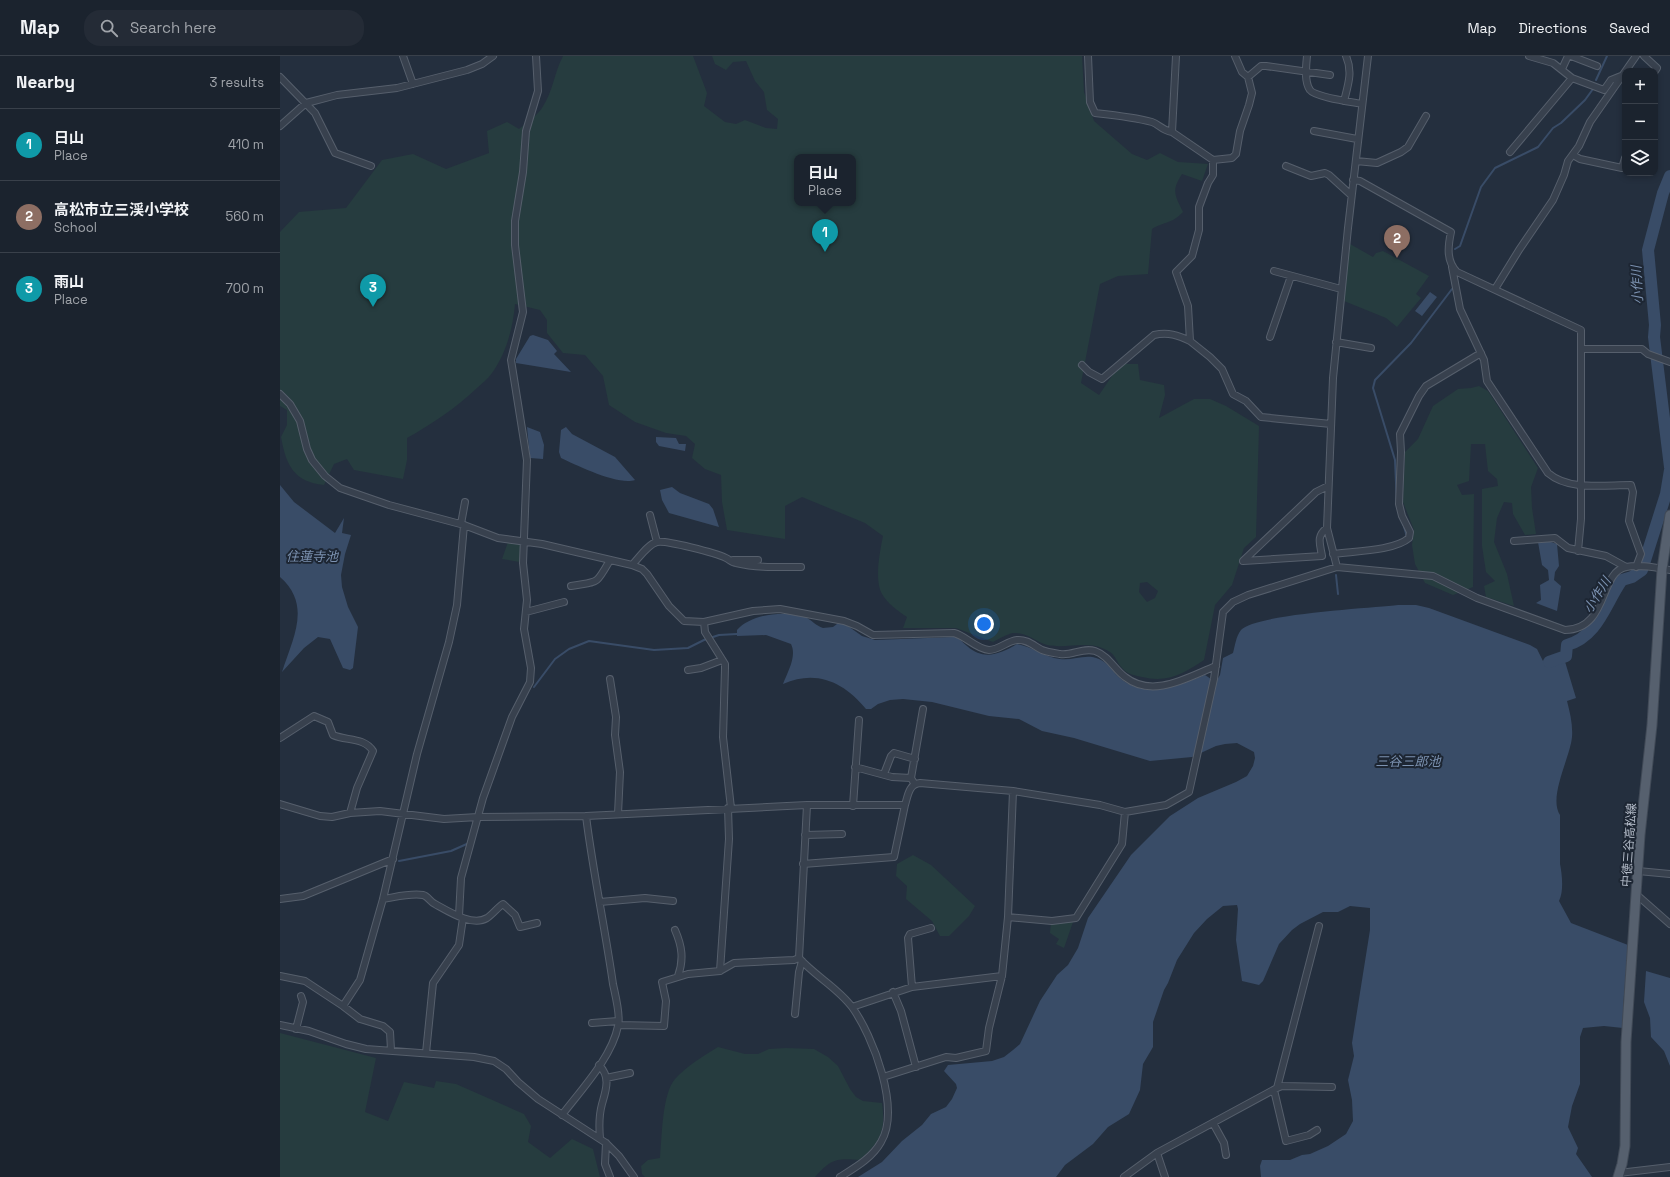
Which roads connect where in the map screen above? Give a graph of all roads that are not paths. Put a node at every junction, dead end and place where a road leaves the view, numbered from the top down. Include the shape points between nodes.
1 (403, 56) edge
2 (480, 56) edge
3 (493, 56) edge
4 (536, 56) edge
5 (1088, 56) edge
6 (1176, 56) edge
7 (1235, 56) edge
8 (1307, 56) edge
9 (1346, 56) edge
10 (1368, 56) edge
11 (1529, 56) edge
12 (1570, 56) edge
13 (1636, 56) edge
14 (1644, 56) edge
15 (482, 64) junction
16 (1597, 66) dead end
17 (1657, 68) edge
18 (1562, 69) junction
19 (1306, 73) junction
20 (1330, 75) dead end
21 (1621, 76) junction
22 (280, 77) edge
23 (1248, 77) junction
24 (1572, 78) junction
25 (413, 84) junction
26 (1344, 101) junction
27 (306, 103) junction
28 (1362, 104) junction
29 (1426, 116) dead end
30 (280, 126) edge
31 (1314, 131) dead end
32 (1172, 132) junction
33 (1357, 139) junction
34 (1510, 152) dead end
35 (1573, 155) junction
36 (1213, 160) junction
37 (1356, 161) junction
38 (371, 166) dead end
39 (1286, 166) dead end
40 (1622, 168) edge
41 (1353, 180) junction
42 (1351, 195) junction
43 (1452, 267) junction
44 (1274, 271) dead end
45 (1291, 276) junction
46 (1341, 289) junction
47 (1495, 290) junction
48 (1270, 337) dead end
49 (1190, 341) junction
50 (1336, 342) junction
51 (1371, 348) dead end
52 (1581, 349) junction
53 (1480, 353) junction
54 (1670, 362) edge
55 (1082, 365) dead end
56 (280, 394) edge
57 (1331, 424) junction
58 (1579, 485) junction
59 (1328, 486) junction
60 (465, 502) dead end
61 (650, 515) dead end
62 (1670, 515) edge
63 (463, 524) junction
64 (1327, 528) junction
65 (524, 541) junction
66 (1514, 541) dead end
67 (657, 542) junction
68 (1578, 551) junction
69 (1334, 554) junction
70 (726, 558) junction
71 (610, 560) junction
72 (758, 560) dead end
73 (632, 565) junction
74 (1638, 566) junction
75 (801, 567) dead end
76 (1337, 567) junction
77 (1626, 567) junction
78 (1666, 569) edge
79 (571, 586) dead end
80 (564, 602) dead end
81 (526, 612) junction
82 (704, 622) junction
83 (722, 660) junction
84 (1216, 666) junction
85 (688, 670) dead end
86 (610, 679) dead end
87 (923, 709) dead end
88 (859, 720) dead end
89 (280, 738) edge
90 (915, 759) junction
91 (855, 767) junction
92 (884, 774) junction
93 (913, 781) junction
94 (1013, 791) junction
95 (280, 804) edge
96 (807, 805) junction
97 (905, 805) junction
98 (853, 806) junction
99 (730, 808) junction
100 (1125, 812) junction
101 (350, 813) junction
102 (403, 813) junction
103 (618, 814) junction
104 (586, 816) junction
105 (478, 817) junction
106 (842, 834) dead end
107 (805, 835) junction
108 (393, 859) junction
109 (803, 864) junction
110 (1638, 871) junction
111 (1670, 874) edge
112 (1637, 895) junction
113 (280, 899) edge
114 (383, 899) junction
115 (673, 901) dead end
116 (600, 902) junction
117 (461, 917) junction
118 (1008, 917) junction
119 (537, 923) dead end
120 (1670, 924) edge
121 (1319, 926) dead end
122 (931, 928) dead end
123 (675, 930) dead end
124 (800, 960) junction
125 (720, 971) junction
126 (280, 976) edge
127 (678, 976) junction
128 (1002, 976) junction
129 (912, 987) junction
130 (893, 992) junction
131 (301, 996) dead end
132 (343, 1006) junction
133 (852, 1007) junction
134 (795, 1014) dead end
135 (592, 1023) dead end
136 (619, 1023) junction
137 (280, 1025) edge
138 (296, 1029) junction
139 (391, 1050) junction
140 (426, 1053) junction
141 (599, 1065) junction
142 (916, 1067) junction
143 (630, 1073) dead end
144 (883, 1077) junction
145 (606, 1078) junction
146 (1332, 1087) dead end
147 (1275, 1089) junction
148 (562, 1115) junction
149 (1213, 1123) junction
150 (1317, 1130) dead end
151 (600, 1138) junction
152 (606, 1143) junction
153 (1157, 1153) junction
154 (1226, 1155) dead end
155 (1670, 1167) edge
156 (1618, 1175) edge
157 (610, 1177) edge
158 (634, 1177) edge
159 (840, 1177) edge
160 (1124, 1177) edge
161 (1165, 1177) edge

1 - 25 street
2 - 15 street
3 - 15 street
4 - 65 street via 538,91 526,131 515,221 515,245 523,312 511,360 527,460
5 - 32 street via 1090,102 1095,113 1153,122 1163,130
6 - 32 street
7 - 23 street via 1242,72
8 - 19 street
9 - 26 street via 1350,78
10 - 28 street
11 - 18 street via 1553,63
12 - 16 street
12 - 18 street
13 - 21 street
14 - 17 street
15 - 25 street
18 - 24 street
19 - 20 street
19 - 23 street via 1261,66
19 - 26 street via 1306,83 1312,93
21 - 24 street via 1611,80 1604,90
21 - 35 street via 1590,122
22 - 27 street
23 - 36 street via 1252,94 1240,131 1236,154 1232,158
24 - 34 street
25 - 27 street via 338,95
26 - 28 street
27 - 30 street
27 - 38 street via 336,153
28 - 33 street
29 - 37 street via 1408,148 1378,163
31 - 33 street
32 - 36 street
33 - 37 street
35 - 40 street via 1580,159
35 - 47 street via 1568,160 1564,175 1547,211
36 - 49 street via 1213,175 1199,207 1199,230 1192,256 1176,272 1188,306
37 - 41 street
39 - 42 street via 1311,176 1325,173
41 - 42 street
41 - 43 street via 1360,181 1451,232 1448,249
42 - 46 street
43 - 47 street via 1457,272
43 - 53 street via 1460,309
44 - 45 street
45 - 46 street
45 - 48 street
46 - 50 street
47 - 52 street via 1581,330
49 - 55 street via 1178,335 1154,335 1102,379
49 - 57 street via 1222,369 1233,394 1262,417
50 - 51 street
50 - 57 street
52 - 54 street via 1642,349
52 - 58 street
53 - 58 street via 1484,360 1487,381 1548,473 1555,479
53 - 69 street via 1426,386 1400,434 1399,504 1410,532 1409,538 1403,544
56 - 63 street via 290,404 300,421 312,460 332,483 389,505
57 - 59 street
58 - 68 street via 1581,519
58 - 74 street via 1630,485 1633,492 1629,520 1641,554
59 - 64 street
59 - 64 street via 1316,492 1243,561 1322,556 1319,537
60 - 63 street
61 - 67 street
62 - 78 main road, 中徳三谷高松線
63 - 65 street via 498,538
63 - 102 street via 457,605
64 - 69 street
65 - 71 street
65 - 81 street
66 - 68 street via 1555,538 1568,548
67 - 70 street via 666,542
67 - 73 street
68 - 77 street via 1606,556
69 - 76 street
70 - 72 street
70 - 75 street via 745,565
71 - 73 street
71 - 79 street via 599,580
73 - 82 street via 647,574 678,616 684,620
74 - 77 street
74 - 78 street
76 - 77 street via 1433,576 1477,598 1565,630 1581,627 1588,622 1596,613 1615,575
76 - 84 street via 1248,595 1228,606 1221,619
78 - 110 main road, 中徳三谷高松線
80 - 81 street
81 - 105 street via 524,634 531,668 530,682 512,717
82 - 83 street via 705,632
82 - 84 street via 753,611 780,609 844,621 873,636 954,633 990,650 1018,640 1042,650 1065,655 1095,651 1108,658 1125,677 1153,687
83 - 85 street
83 - 99 street via 726,674 723,737
84 - 100 street via 1189,792 1166,805
86 - 103 street via 620,772
87 - 90 street
88 - 91 street
89 - 101 street via 314,716 328,722 333,735 358,740 370,747 373,751 357,788
90 - 92 street via 894,754
90 - 93 street
91 - 92 street
91 - 98 street
92 - 93 street
93 - 94 street
93 - 97 street
94 - 100 street via 1100,805
94 - 118 street
95 - 101 street via 320,816 332,817
96 - 98 street
96 - 99 street
96 - 107 street
97 - 98 street
97 - 109 street via 894,857
99 - 103 street
99 - 125 street
100 - 118 street via 1122,844 1076,918 1052,920
101 - 102 street
102 - 105 street via 444,819
102 - 108 street
103 - 104 street
104 - 105 street
104 - 116 street
105 - 117 street via 461,878
106 - 107 street
107 - 109 street
108 - 113 street via 304,896
108 - 114 street
109 - 124 street
110 - 111 street
110 - 112 main road, 中徳三谷高松線
112 - 120 street
112 - 156 main road, 中徳三谷高松線 via 1626,1042 1625,1146
114 - 117 street via 423,895 433,904
114 - 132 street via 360,980
115 - 116 street via 645,898
116 - 136 street
117 - 119 street via 480,920 503,904 515,916 520,927
117 - 140 street via 459,945 433,983
118 - 128 street
121 - 147 street
122 - 129 street via 910,934 908,938
123 - 127 street via 682,944 682,964
124 - 125 street via 734,963
124 - 133 street
124 - 134 street
125 - 127 street
126 - 132 street via 305,981
127 - 136 street via 662,982 666,1001 664,1026
128 - 129 street
128 - 142 street via 986,1051 956,1058 946,1056
129 - 130 street
130 - 133 street
130 - 142 street via 901,1011
131 - 138 street via 303,1002
132 - 139 street via 360,1019 383,1026 390,1032
133 - 144 street via 869,1037
135 - 136 street
136 - 141 street
137 - 138 street
138 - 139 street via 346,1044
139 - 140 street
140 - 148 street via 474,1056 494,1061 538,1099
141 - 145 street
141 - 148 street
142 - 144 street
143 - 145 street
144 - 159 street via 887,1129 875,1151
145 - 151 street via 607,1094 599,1120
146 - 147 street via 1282,1086
147 - 149 street
147 - 150 street via 1286,1141 1310,1135
148 - 151 street
149 - 153 street
149 - 154 street via 1224,1143
151 - 152 street
152 - 157 street via 605,1164
152 - 158 street
153 - 160 street
153 - 161 street
155 - 156 street

